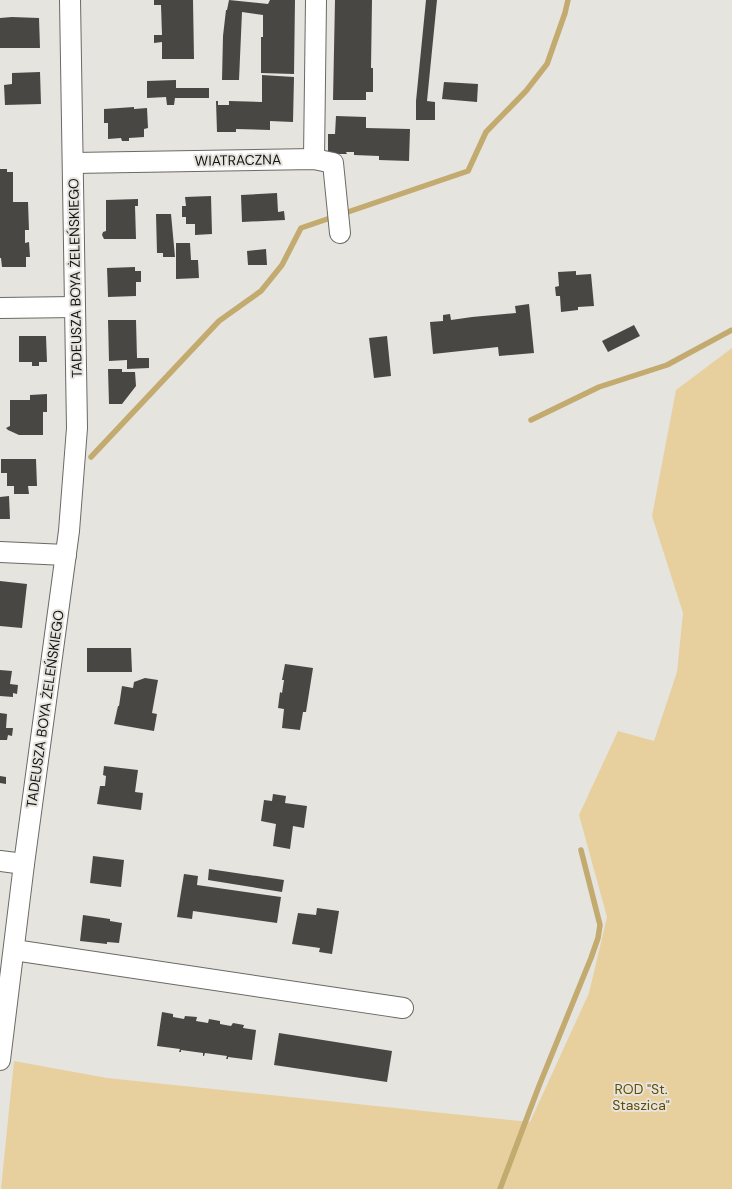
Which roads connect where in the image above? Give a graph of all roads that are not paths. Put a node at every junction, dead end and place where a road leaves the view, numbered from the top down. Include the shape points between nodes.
1 (70, 0) edge
2 (316, 0) edge
3 (314, 159) junction
4 (73, 163) junction
5 (340, 233) dead end
6 (75, 307) junction
7 (0, 308) edge
8 (0, 552) edge
9 (66, 555) junction
10 (0, 861) edge
11 (24, 864) junction
12 (14, 950) junction
13 (403, 1008) dead end
14 (0, 1060) edge

1 - 4 street, TADEUSZA BOYA ŻELEŃSKIEGO
2 - 3 street
3 - 4 street, WIATRACZNA
3 - 5 street, WIATRACZNA via 333,163
4 - 6 street, TADEUSZA BOYA ŻELEŃSKIEGO
6 - 7 street
6 - 9 street, TADEUSZA BOYA ŻELEŃSKIEGO via 77,428
8 - 9 street
9 - 11 street, TADEUSZA BOYA ŻELEŃSKIEGO
10 - 11 street
11 - 12 street, TADEUSZA BOYA ŻELEŃSKIEGO
12 - 13 street
12 - 14 street, TADEUSZA BOYA ŻELEŃSKIEGO

